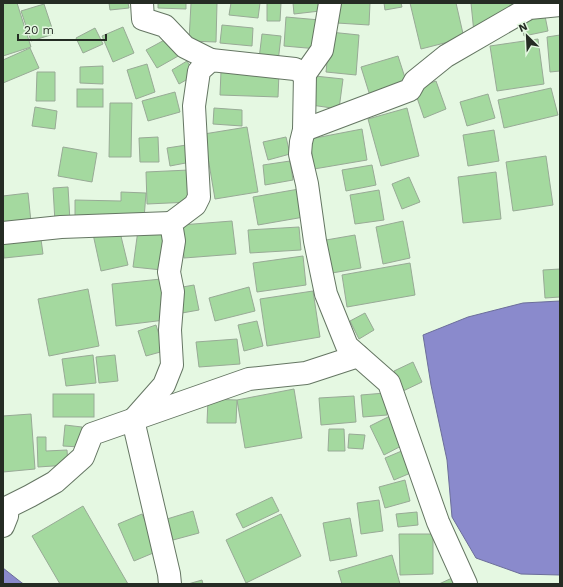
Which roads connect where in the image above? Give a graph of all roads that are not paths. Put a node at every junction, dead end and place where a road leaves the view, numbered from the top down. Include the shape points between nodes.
1 (142, 3) edge
2 (330, 3) edge
3 (560, 5) edge
4 (211, 60) junction
5 (305, 74) junction
6 (304, 130) junction
7 (171, 223) junction
8 (3, 233) edge
9 (358, 356) junction
10 (133, 420) junction
11 (5, 510) edge
12 (170, 584) edge
13 (466, 584) edge

1 - 4 street via 142,19 165,26 185,47
2 - 5 street via 322,50
3 - 6 street via 530,8 446,56 415,81 410,90
4 - 5 street via 295,69
4 - 7 street via 199,71 194,106 199,197 195,205
5 - 6 street
6 - 9 street via 300,154 326,294 347,346
7 - 8 street via 61,227
7 - 10 street via 174,241 169,272 173,292 170,330 172,365 164,385
9 - 10 street via 306,373 249,379
9 - 13 street via 389,383 438,522
10 - 11 street via 92,434 82,457 55,482
10 - 12 street

